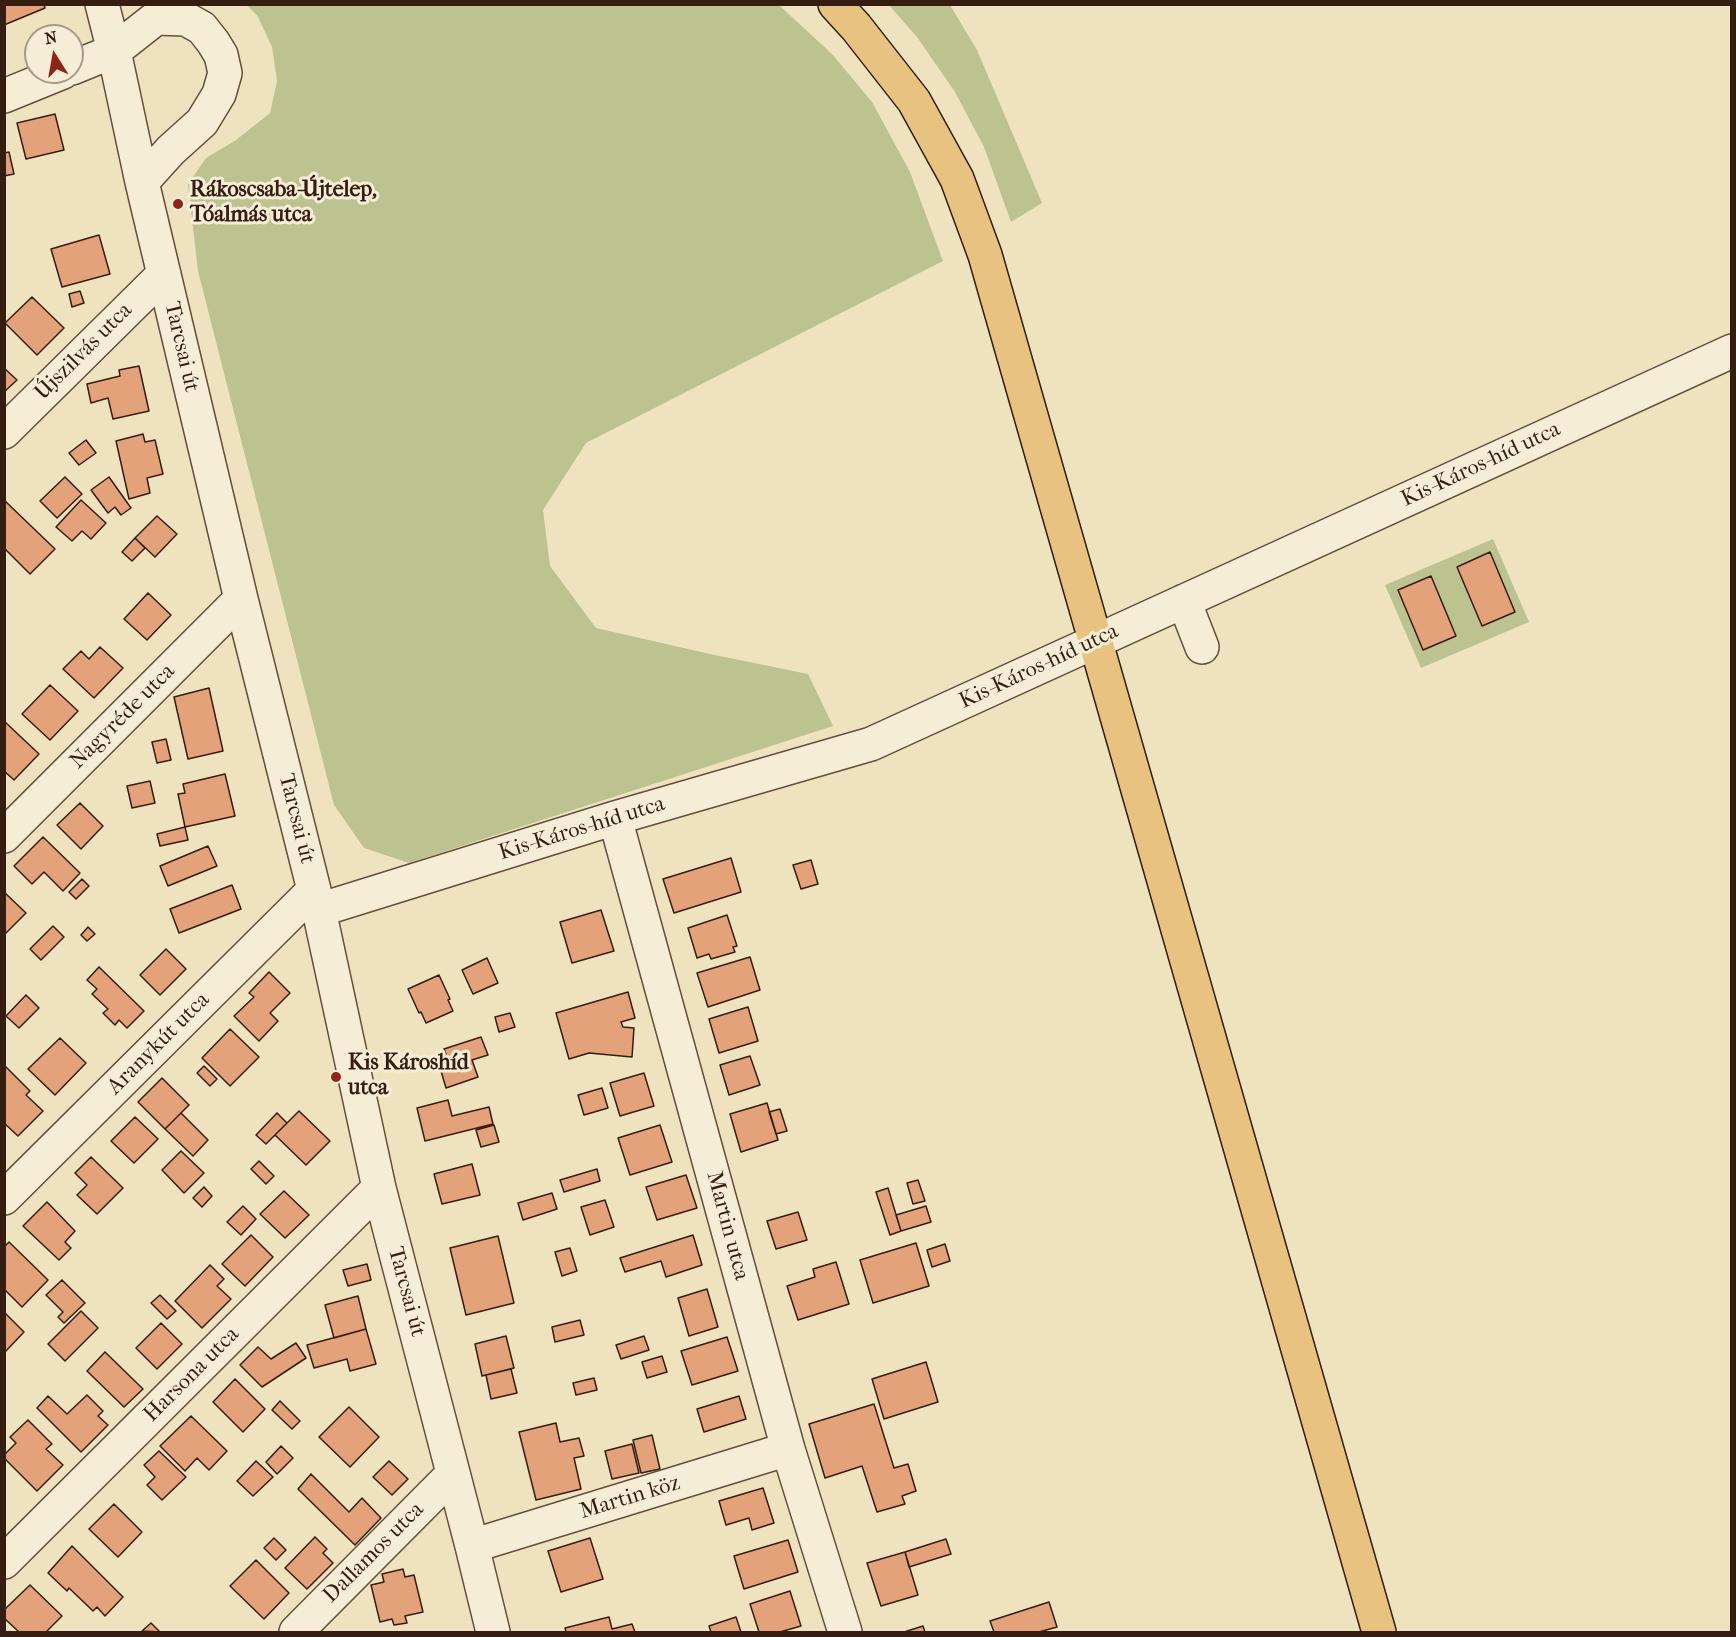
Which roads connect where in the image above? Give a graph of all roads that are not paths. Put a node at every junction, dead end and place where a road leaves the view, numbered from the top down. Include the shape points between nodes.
1 (102, 4) edge
2 (835, 4) edge
3 (114, 51) junction
4 (84, 63) edge
5 (34, 84) edge
6 (4, 96) edge
7 (142, 182) junction
8 (164, 274) junction
9 (1731, 351) edge
10 (4, 432) edge
11 (242, 599) junction
12 (1184, 601) junction
13 (1095, 641) junction
14 (1203, 647) dead end
15 (615, 818) junction
16 (4, 836) edge
17 (317, 900) junction
18 (379, 1188) junction
19 (4, 1198) edge
20 (788, 1449) junction
21 (453, 1474) junction
22 (472, 1546) junction
23 (4, 1562) edge
24 (296, 1632) edge
25 (493, 1632) edge
26 (845, 1632) edge
27 (1379, 1632) edge

1 - 3 street, Tarcsai út
2 - 13 main road via 914,101 957,178 985,255
3 - 4 street
3 - 7 street, Tarcsai út
3 - 7 street via 156,18 186,19 202,28 221,55 225,74 219,94 202,122
5 - 6 street
7 - 8 street, Tarcsai út
8 - 10 street, Újszilvás utca
8 - 11 street, Tarcsai út
9 - 12 street, Kis-Káros-híd utca
11 - 16 street, Nagyréde utca
11 - 17 street, Tarcsai út
12 - 13 street, Kis-Káros-híd utca
12 - 14 street
13 - 15 street, Kis-Káros-híd utca via 871,744
13 - 27 main road
15 - 17 street, Kis-Káros-híd utca
15 - 20 street, Martin utca
17 - 18 street, Tarcsai út
17 - 19 street, Aranykút utca
18 - 21 street, Tarcsai út
18 - 23 street, Harsona utca
20 - 22 street, Martin köz
20 - 26 street, Martin utca
21 - 22 street, Tarcsai út
21 - 24 street, Dallamos utca
22 - 25 street, Tarcsai út

